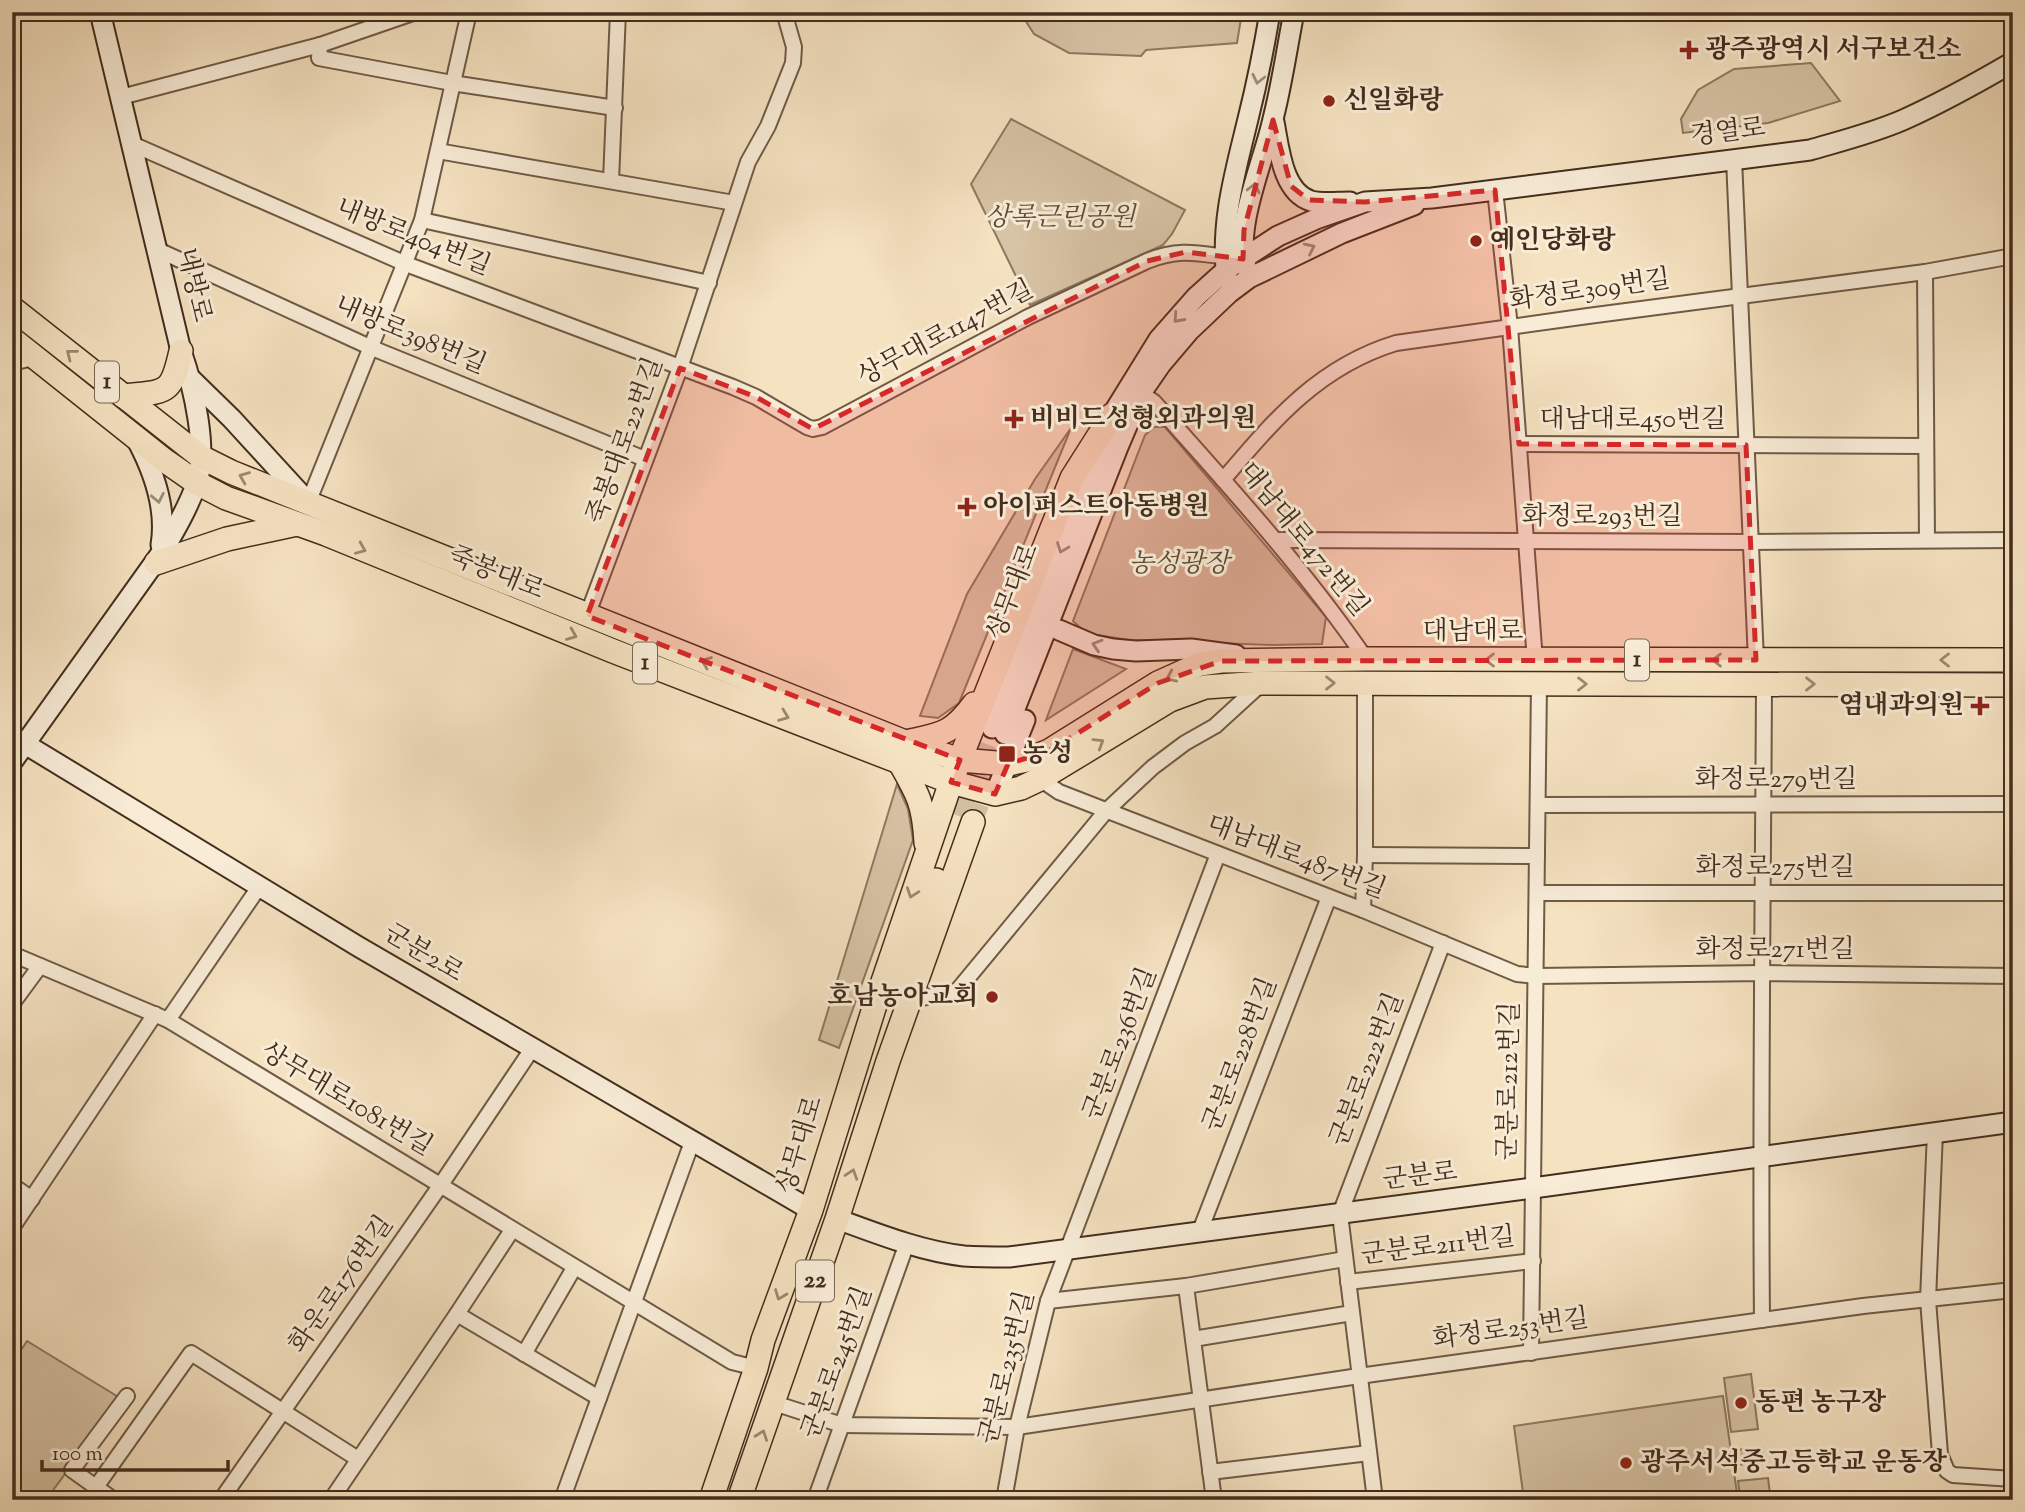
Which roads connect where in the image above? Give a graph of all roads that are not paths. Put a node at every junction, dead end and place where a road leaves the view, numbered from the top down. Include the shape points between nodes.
1 (100, 12) edge
2 (416, 12) edge
3 (469, 12) edge
4 (618, 12) edge
5 (784, 12) edge
6 (1270, 12) edge
7 (1294, 12) edge
8 (320, 46) junction
9 (2013, 62) edge
10 (452, 83) junction
11 (121, 97) junction
12 (615, 108) junction
13 (1273, 120) junction
14 (132, 144) junction
15 (438, 151) junction
16 (1734, 159) junction
17 (611, 181) junction
18 (1495, 190) junction
19 (1432, 198) junction
20 (1366, 202) junction
21 (734, 203) junction
22 (422, 220) junction
23 (158, 250) junction
24 (2013, 257) edge
25 (1231, 262) junction
26 (406, 264) junction
27 (1925, 272) junction
28 (1249, 278) junction
29 (709, 283) junction
30 (1229, 293) junction
31 (1740, 296) junction
32 (12, 308) edge
33 (1510, 327) junction
34 (12, 339) edge
35 (372, 348) junction
36 (181, 351) junction
37 (37, 357) junction
38 (12, 363) edge
39 (680, 368) junction
40 (191, 379) junction
41 (1142, 393) junction
42 (123, 396) junction
43 (1112, 415) junction
44 (135, 436) junction
45 (1519, 444) junction
46 (1746, 445) junction
47 (1926, 446) junction
48 (645, 459) junction
49 (209, 461) junction
50 (1223, 480) junction
51 (200, 484) junction
52 (303, 513) junction
53 (360, 524) junction
54 (326, 534) junction
55 (1276, 540) junction
56 (1927, 540) junction
57 (2013, 540) edge
58 (1526, 541) junction
59 (1749, 542) junction
60 (156, 563) junction
61 (587, 616) junction
62 (1059, 630) junction
63 (1366, 659) junction
64 (1535, 660) junction
65 (1756, 660) junction
66 (2013, 660) edge
67 (1262, 672) junction
68 (990, 682) junction
69 (1365, 683) junction
70 (1539, 683) junction
71 (1764, 684) junction
72 (2013, 685) edge
73 (19, 740) edge
74 (902, 752) junction
75 (960, 760) junction
76 (12, 762) edge
77 (1008, 764) junction
78 (1040, 779) junction
79 (951, 782) junction
80 (995, 793) junction
81 (2013, 804) edge
82 (1538, 805) junction
83 (1763, 805) junction
84 (1106, 811) junction
85 (927, 850) junction
86 (1218, 854) junction
87 (1365, 855) junction
88 (1537, 856) junction
89 (259, 887) junction
90 (1763, 892) junction
91 (1537, 893) junction
92 (2013, 893) edge
93 (1329, 897) junction
94 (1363, 910) junction
95 (1443, 943) junction
96 (12, 954) edge
97 (40, 965) junction
98 (1763, 973) junction
99 (1537, 976) junction
100 (2013, 976) edge
101 (922, 998) junction
102 (12, 1004) edge
103 (161, 1017) junction
104 (532, 1049) junction
105 (888, 1061) junction
106 (855, 1068) junction
107 (2013, 1122) edge
108 (1935, 1132) junction
109 (692, 1142) junction
110 (1760, 1157) junction
111 (12, 1185) edge
112 (440, 1186) junction
113 (1533, 1188) junction
114 (32, 1199) junction
115 (811, 1210) junction
116 (1340, 1214) junction
117 (837, 1219) junction
118 (12, 1227) edge
119 (512, 1230) junction
120 (1200, 1231) junction
121 (907, 1243) junction
122 (1068, 1250) junction
123 (1345, 1259) junction
124 (1533, 1261) junction
125 (574, 1268) junction
126 (1348, 1282) junction
127 (1186, 1286) junction
128 (2013, 1290) edge
129 (1928, 1300) junction
130 (1048, 1301) junction
131 (634, 1303) junction
132 (1352, 1313) junction
133 (457, 1314) junction
134 (1762, 1320) junction
135 (1193, 1339) junction
136 (1531, 1353) junction
137 (524, 1354) junction
138 (756, 1368) junction
139 (1359, 1376) junction
140 (127, 1396) dead end
141 (598, 1398) junction
142 (1200, 1399) junction
143 (774, 1403) junction
144 (283, 1411) junction
145 (842, 1425) junction
146 (1017, 1427) junction
147 (1369, 1453) junction
148 (358, 1459) junction
149 (1210, 1472) junction
150 (2013, 1479) edge
151 (93, 1485) junction
152 (114, 1500) edge
153 (222, 1500) edge
154 (331, 1500) edge
155 (562, 1500) edge
156 (711, 1500) edge
157 (739, 1500) edge
158 (815, 1500) edge
159 (1004, 1500) edge
160 (1214, 1500) edge
161 (1375, 1500) edge

1 - 11 street, 내방로
2 - 8 street
3 - 10 street
4 - 12 street
5 - 21 street, 죽봉대로22번길 via 794,47 793,63
6 -> 25 street via 1228,204
7 - 13 street
8 - 10 street via 319,58
8 - 11 street
9 - 16 street, 경열로 via 1901,121 1853,138 1810,150
10 - 12 street
10 - 15 street
11 - 14 street, 내방로
12 - 17 street
13 - 20 street via 1291,186 1309,201
25 -> 13 street
14 - 23 street, 내방로
14 - 26 street, 내방로404번길
15 - 17 street
15 - 22 street
16 - 18 street, 경열로
16 - 31 street, 대남대로450번길
17 - 21 street
18 - 19 street, 경열로
18 - 33 street
19 - 20 street, 경열로
28 -> 19 street, 경열로 via 1342,233
20 - 25 street, 경열로 via 1316,219
21 - 29 street, 죽봉대로22번길
22 - 26 street
22 - 29 street
23 - 35 street, 내방로398번길
23 - 36 street, 내방로
24 - 27 street, 화정로309번길
25 - 28 street
25 - 30 street
25 - 39 street, 상무대로1147번길 via 1186,252 1147,261 813,429 756,397
25 -> 43 street, 상무대로 via 1159,339
26 - 35 street
26 - 39 street, 내방로404번길
27 - 31 street, 화정로309번길
27 - 47 street
28 - 30 street, 상무대로
29 - 39 street, 죽봉대로22번길
30 - 41 street, 상무대로 via 1189,331
31 - 33 street, 화정로309번길
31 - 46 street, 대남대로450번길
42 -> 32 main road, 죽봉대로 / 1
33 - 45 street
33 - 50 street, 화정로309번길 via 1412,340 1372,351 1296,399
34 - 37 main road, 죽봉대로 / 1
35 - 48 street, 내방로398번길
35 - 52 street
36 - 40 street, 내방로
36 - 42 main road via 170,386
37 - 38 street
37 - 44 main road, 죽봉대로 / 1
39 - 48 street, 죽봉대로22번길
40 - 49 street, 내방로
40 - 52 street via 232,419
43 -> 41 street, 상무대로 via 998,731
41 - 50 street, 대남대로472번길
41 - 62 street, 상무대로 via 1114,486
42 - 49 main road, 죽봉대로 / 1
43 - 68 main road via 1072,478
44 - 51 main road, 죽봉대로 / 1
44 -> 60 street via 150,466 164,526
45 - 46 street, 대남대로450번길
45 - 58 street
46 - 47 street, 대남대로450번길
46 - 59 street, 대남대로450번길
47 - 56 street
48 - 61 street, 죽봉대로22번길
49 - 51 street
52 -> 49 main road, 죽봉대로 / 1
50 - 55 street, 대남대로472번길
51 - 52 main road, 죽봉대로 / 1 via 226,498
51 - 60 street
52 - 53 main road, 죽봉대로 / 1
52 - 54 main road, 죽봉대로 / 1
52 - 60 main road
53 - 54 main road via 343,526 325,520 321,526
53 - 61 main road, 죽봉대로 / 1
54 -> 74 main road, 죽봉대로 / 1 via 613,651
55 - 58 street, 화정로293번길
55 - 63 street, 대남대로472번길
56 - 57 street, 화정로293번길
56 - 59 street, 화정로293번길
58 - 59 street, 화정로293번길
58 - 64 street
59 - 65 street, 대남대로450번길
60 - 73 street
74 -> 61 main road, 죽봉대로 / 1
67 -> 62 street via 1234,654 1113,649
62 - 77 street, 상무대로
64 -> 63 main road, 대남대로 / 1
63 - 67 main road, 대남대로 / 1
65 -> 64 main road, 대남대로 / 1
66 -> 65 main road, 대남대로 / 1
67 -> 69 main road, 대남대로 / 1
67 -> 77 main road, 대남대로 / 1 via 1221,662 1200,664 1158,683 1049,751
78 -> 67 main road, 대남대로 / 1 via 1170,700
67 - 84 street via 1215,726 1153,767
68 - 74 main road via 957,726
68 - 75 main road
69 - 70 main road, 대남대로 / 1
69 - 87 street
70 -> 71 main road, 대남대로 / 1
70 - 82 street, 군분로212번길
71 -> 72 main road, 대남대로 / 1
71 - 83 street
73 - 76 street
73 - 89 street, 군분2로
74 - 75 main road, 죽봉대로 / 1
74 - 79 main road, 죽봉대로 / 1
74 - 85 main road via 920,799
75 - 77 main road, 대남대로 / 1
75 - 79 main road, 22
77 - 80 street, 상무대로
78 - 80 main road, 대남대로 / 1
78 - 84 street, 대남대로487번길
79 - 80 main road, 죽봉대로 / 1
79 - 85 main road, 22
80 - 101 main road, 22
81 - 83 street, 화정로279번길
82 - 83 street, 화정로279번길
82 - 88 street, 군분로212번길
83 - 90 street
84 - 86 street, 대남대로487번길
84 - 101 street via 957,991
85 -> 106 main road, 22
86 - 93 street, 대남대로487번길
86 - 122 street, 군분로236번길
87 - 88 street
87 - 94 street
88 - 91 street, 군분로212번길
89 - 103 street
89 - 104 street, 군분2로
90 - 91 street, 화정로275번길
90 - 92 street, 화정로275번길
90 - 98 street
91 - 99 street, 군분로212번길
93 - 94 street, 대남대로487번길
93 - 120 street, 군분로228번길
94 - 95 street, 대남대로487번길
95 - 99 street, 대남대로487번길 via 1517,974
95 - 116 street, 군분로222번길
96 - 97 street, 상무대로1081번길
97 - 102 street
97 - 103 street, 상무대로1081번길
98 - 99 street, 화정로271번길
98 - 100 street, 화정로271번길
98 - 110 street
99 - 113 street, 군분로212번길
101 - 105 main road, 22 via 901,1049
103 - 112 street, 상무대로1081번길
103 - 114 street
104 - 109 street, 군분2로
104 - 112 street, 화운로176번길
105 - 106 main road, 상무대로 via 966,819 873,1052
117 -> 105 main road, 상무대로 / 22
106 - 115 main road, 상무대로 / 22
107 - 108 street, 군분로
108 - 110 street, 군분로
108 - 129 street
109 - 115 street, 군분2로
109 - 131 street
110 - 113 street, 군분로
110 - 134 street
111 - 114 street
112 - 119 street, 상무대로1081번길
112 - 144 street, 화운로176번길
113 - 116 street, 군분로
113 - 124 street, 군분로211번길
114 - 118 street
115 -> 138 main road, 상무대로 / 22
116 - 120 street, 군분로
116 - 123 street
117 - 121 street, 군분로
117 - 143 main road, 상무대로 / 22
119 - 125 street, 상무대로1081번길
119 - 133 street
120 - 122 street, 군분로
121 - 122 street, 군분로 via 969,1256
121 - 145 street, 군분로245번길
122 - 130 street, 군분로235번길
123 - 126 street
123 - 127 street
124 - 126 street, 군분로211번길
124 - 136 street, 군분로211번길
125 - 131 street, 상무대로1081번길
125 - 137 street
126 - 132 street
127 - 130 street
127 - 135 street
128 - 129 street, 화정로253번길
129 - 134 street, 화정로253번길
129 - 150 street via 1944,1465 1953,1475
130 - 146 street, 군분로235번길
131 - 138 street, 상무대로1081번길 via 732,1362
131 - 141 street
132 - 135 street
132 - 139 street
133 - 137 street
133 - 148 street
134 - 136 street, 화정로253번길
135 - 142 street
136 - 139 street, 화정로253번길
137 - 141 street
138 - 156 main road, 상무대로 / 22
139 - 142 street, 화정로253번길
139 - 147 street
140 - 151 street via 72,1471
141 - 155 street
142 - 146 street, 화정로253번길
142 - 149 street
143 - 145 street, 화정로253번길
157 -> 143 main road, 상무대로 / 22
144 - 148 street
144 - 151 street via 191,1353
144 - 153 street, 화운로176번길
145 - 146 street, 화정로253번길
145 - 158 street, 군분로245번길
146 - 159 street, 군분로235번길
147 - 149 street
147 - 161 street
148 - 154 street
149 - 160 street
151 - 152 street

